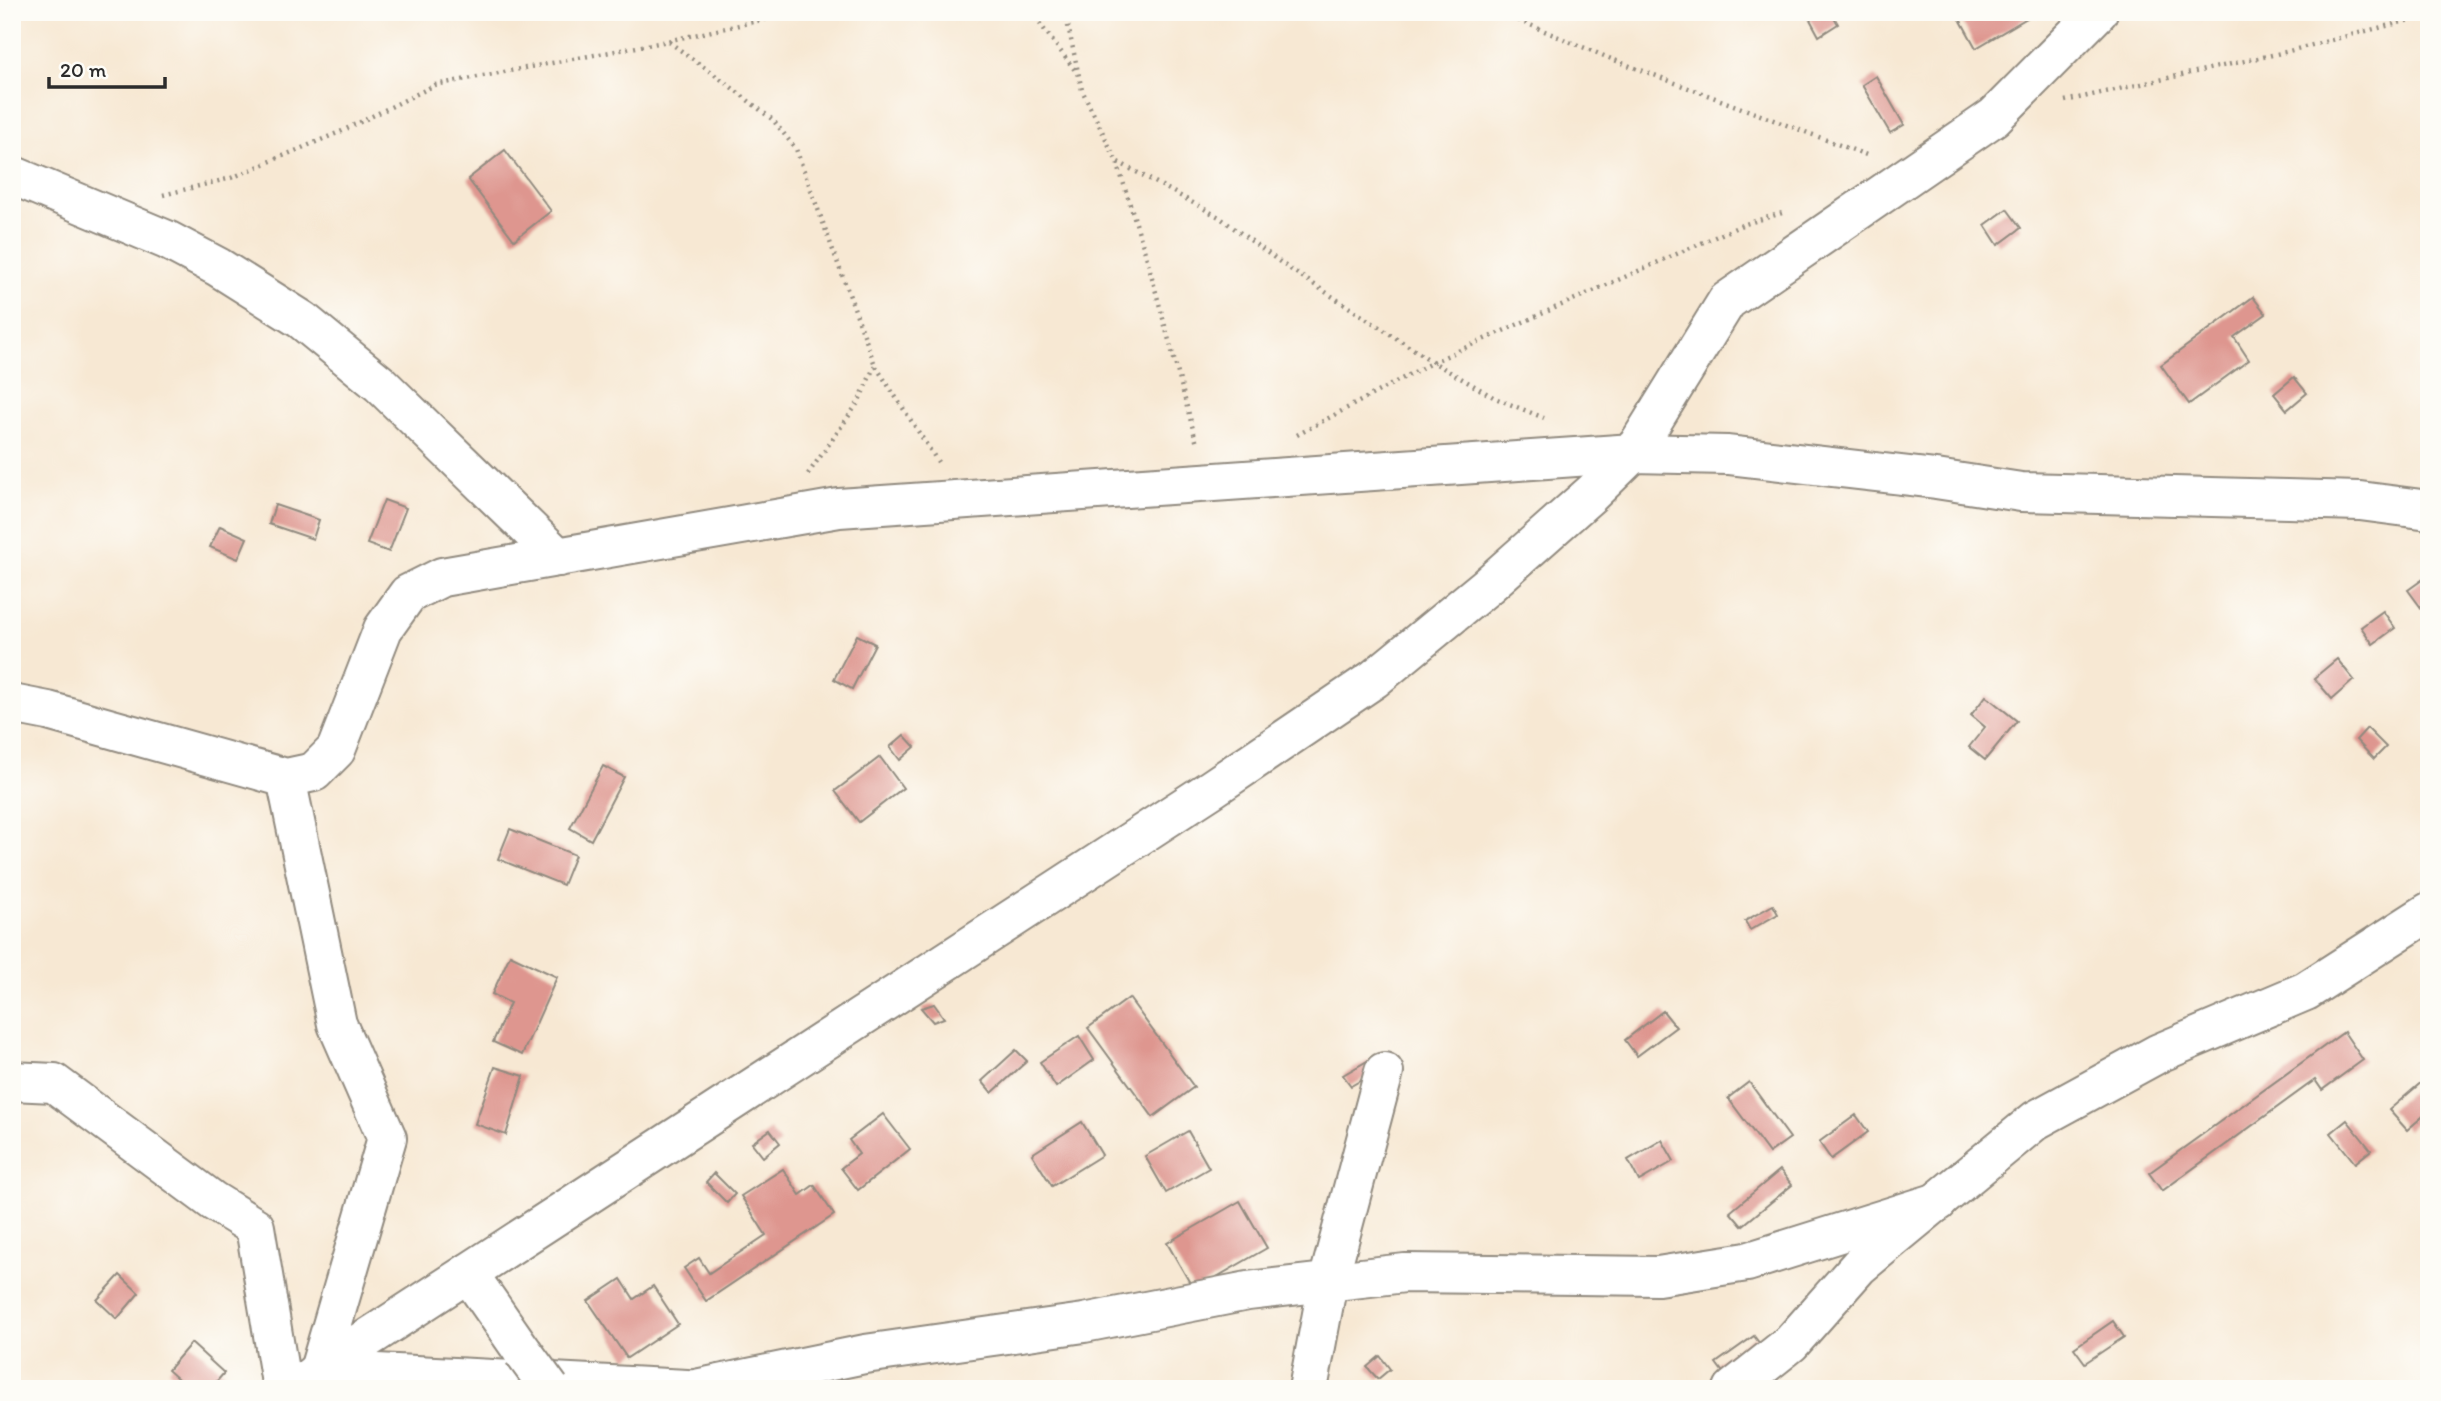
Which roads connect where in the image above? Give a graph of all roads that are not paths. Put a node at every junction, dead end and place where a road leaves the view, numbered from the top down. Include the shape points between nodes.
1 (2098, 12) edge
2 (12, 175) edge
3 (1633, 453) junction
4 (2429, 510) edge
5 (558, 557) junction
6 (12, 704) edge
7 (286, 778) junction
8 (2429, 912) edge
9 (1384, 1072) dead end
10 (12, 1081) edge
11 (1938, 1202) junction
12 (468, 1273) junction
13 (1328, 1282) junction
14 (308, 1380) edge
15 (282, 1389) edge
16 (550, 1389) edge
17 (687, 1389) edge
18 (695, 1389) edge
19 (1308, 1389) edge
20 (1733, 1389) edge

1 - 3 street via 1994,117 1727,301
2 - 5 street via 167,240 302,320 380,384
3 - 4 street via 1728,456 2021,492 2360,501
3 - 5 street via 839,508
3 - 12 street via 1486,587 1374,679
5 - 7 street via 442,577 408,594 383,629 336,750 314,772
6 - 7 street
7 - 14 street via 337,1024 387,1138
8 - 11 street via 2306,991 2159,1053 2036,1120
9 - 13 street
10 - 15 street via 54,1083 255,1227
11 - 13 street via 1746,1262 1658,1276 1405,1273
11 - 20 street via 1859,1266 1791,1343
12 - 14 street
12 - 16 street, bridge
13 - 18 street via 866,1354
13 - 19 street
14 - 17 street

